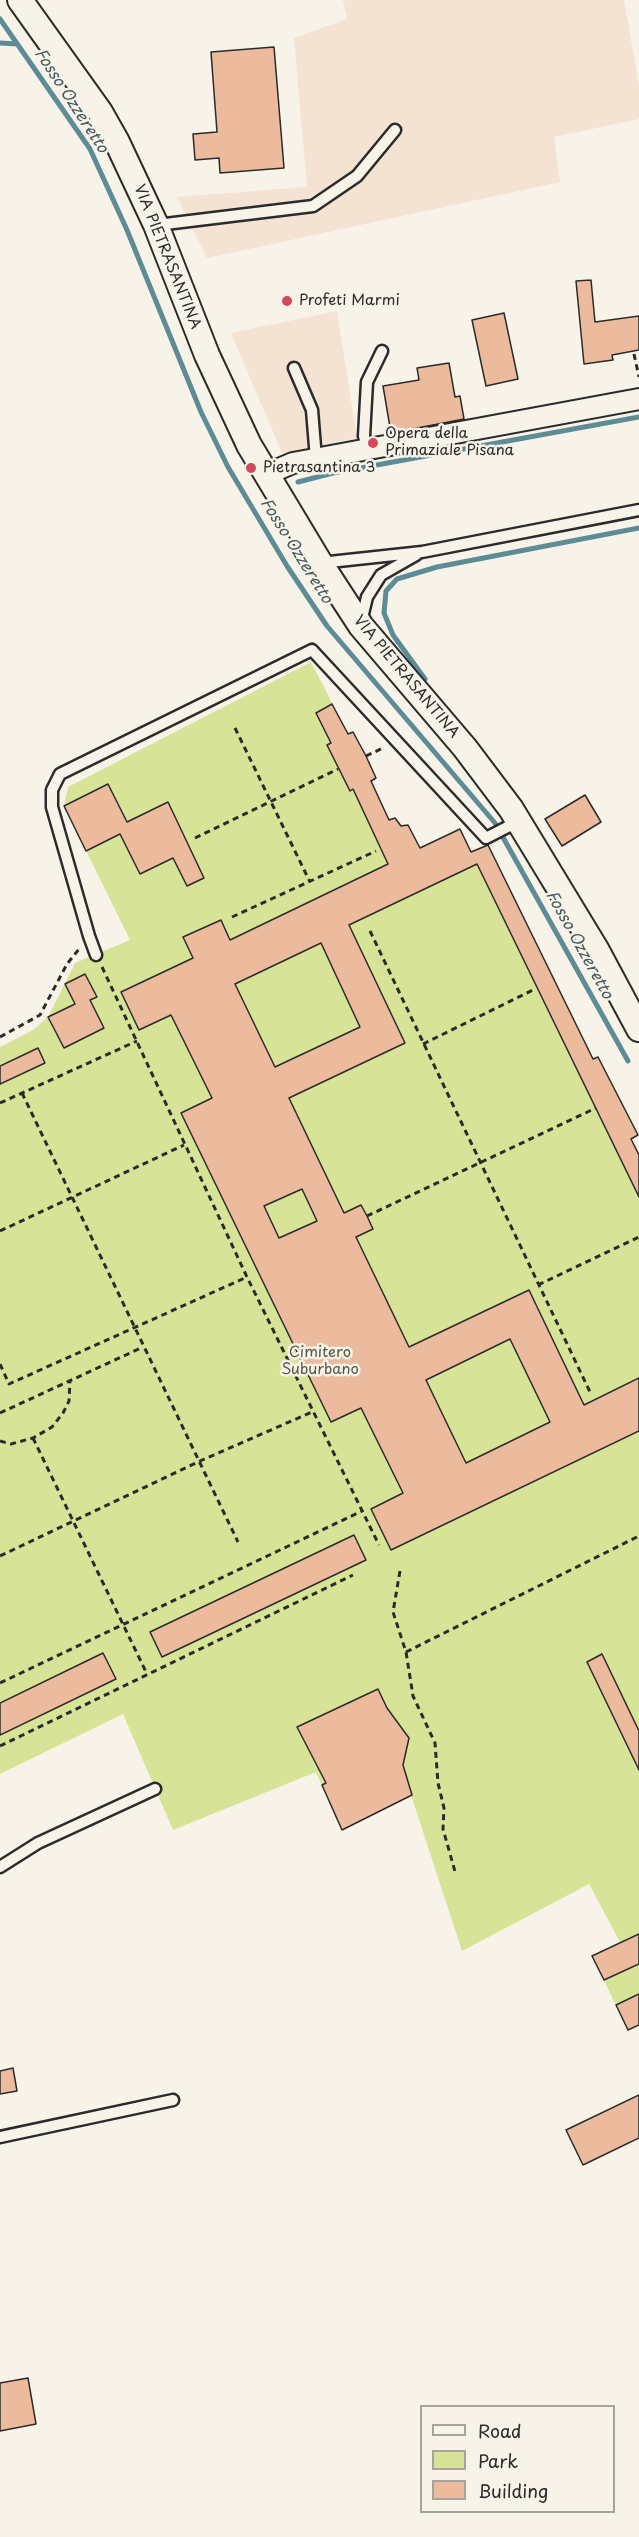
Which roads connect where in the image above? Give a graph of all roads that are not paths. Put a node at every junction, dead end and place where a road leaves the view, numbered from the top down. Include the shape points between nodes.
1 (21, 0) edge
2 (395, 130) dead end
3 (156, 225) junction
4 (382, 351) dead end
5 (294, 368) dead end
6 (639, 399) edge
7 (367, 449) junction
8 (316, 459) junction
9 (267, 474) junction
10 (639, 510) edge
11 (422, 552) junction
12 (320, 563) junction
13 (361, 626) junction
14 (514, 824) junction
15 (96, 954) road end
16 (635, 1014) edge
17 (155, 1789) dead end
18 (0, 1867) edge
19 (173, 2100) dead end
20 (0, 2137) edge

1 - 3 street, VIA PIETRASANTINA via 109,127
2 - 3 lane via 357,176 313,206
3 - 9 street, VIA PIETRASANTINA via 207,354 249,445
4 - 7 lane via 367,382
5 - 8 lane via 312,410
6 - 7 street
7 - 8 street
8 - 9 street
9 - 12 street, VIA PIETRASANTINA
10 - 11 lane
11 - 12 lane
11 - 13 lane via 381,575 367,597
12 - 13 street, VIA PIETRASANTINA
13 - 14 street, VIA PIETRASANTINA via 465,748
14 - 15 lane via 486,838 312,650 60,774 52,790 52,807
14 - 16 street, VIA PIETRASANTINA
17 - 18 lane via 38,1844
19 - 20 lane

